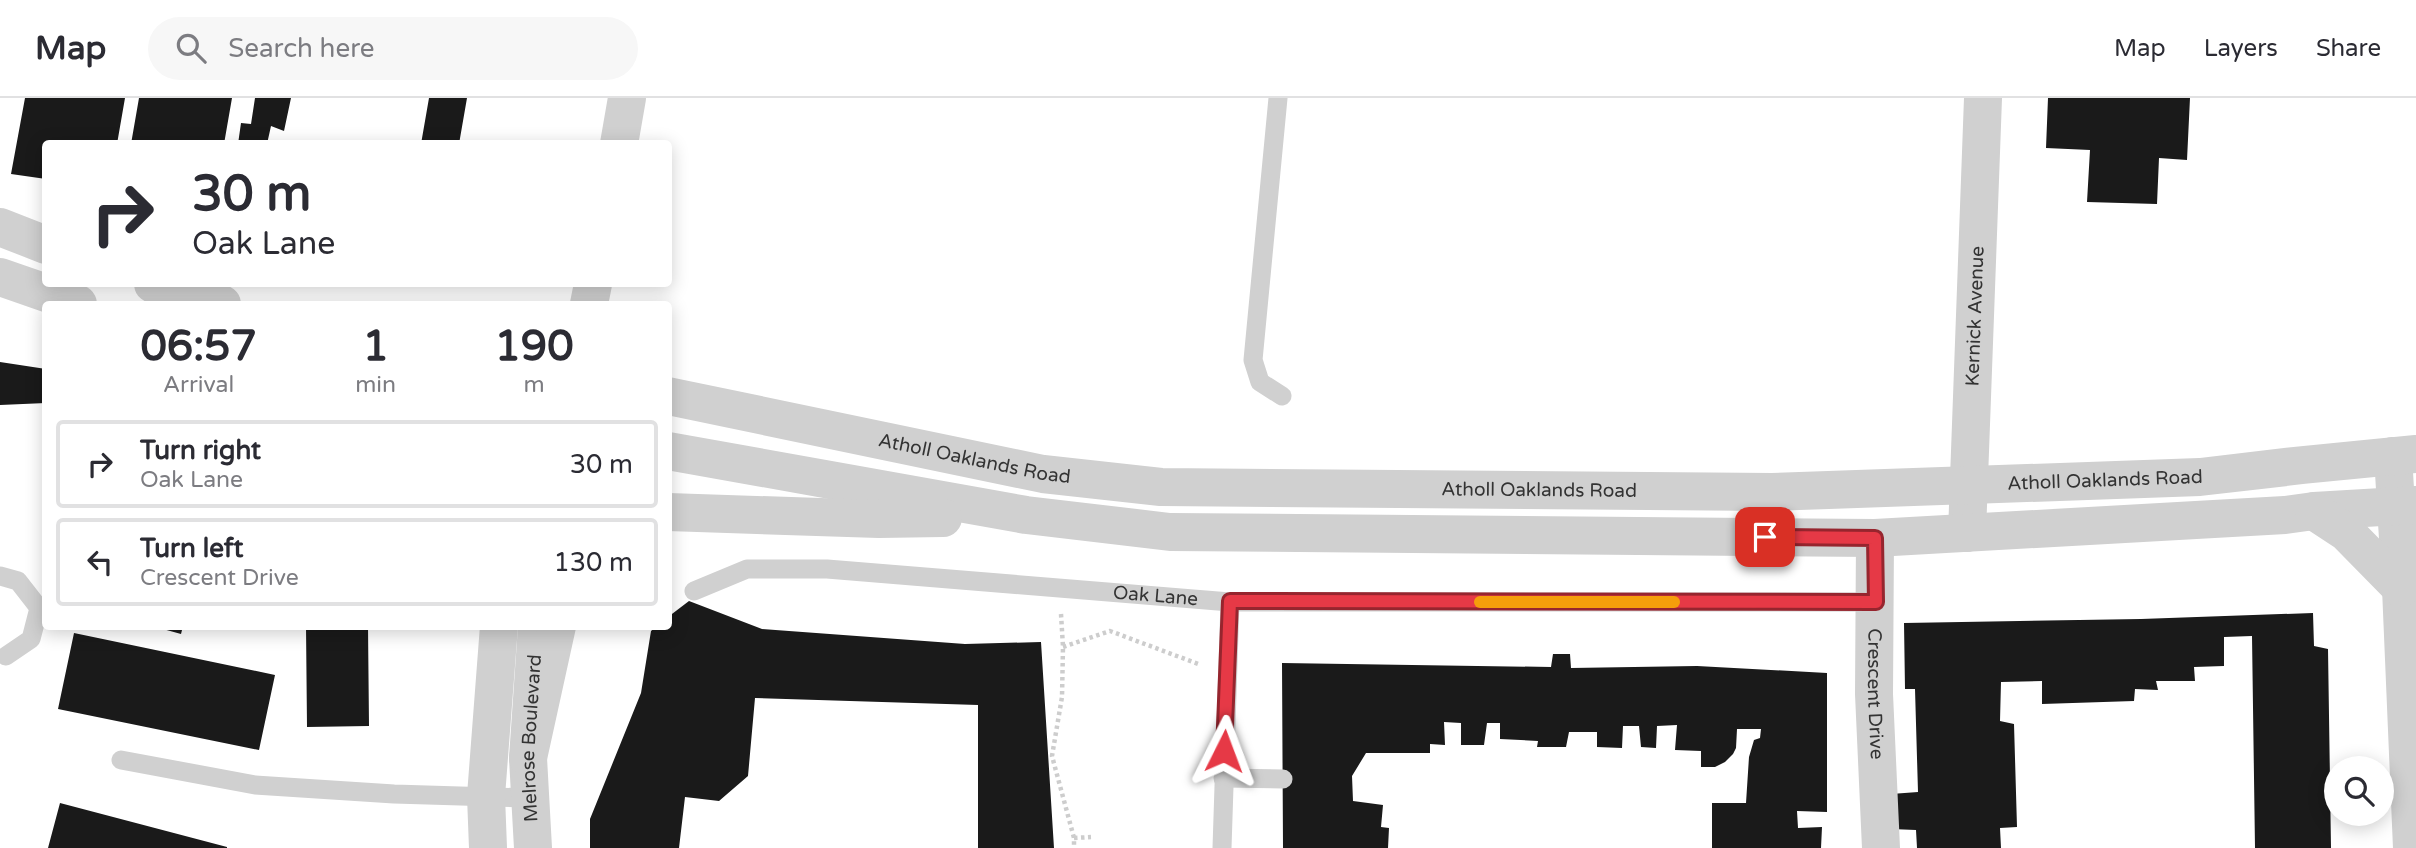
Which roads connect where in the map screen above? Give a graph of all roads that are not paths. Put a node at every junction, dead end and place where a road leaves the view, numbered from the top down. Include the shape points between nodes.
1 (627, 98) edge
2 (1278, 98) edge
3 (1983, 98) edge
4 (620, 140) edge
5 (0, 227) edge
6 (42, 243) edge
7 (0, 277) edge
8 (163, 287) edge
9 (70, 301) edge
10 (212, 301) edge
11 (1282, 396) dead end
12 (672, 397) edge
13 (672, 452) edge
14 (2404, 455) edge
15 (1968, 485) junction
16 (2406, 506) edge
17 (2314, 511) junction
18 (672, 512) edge
19 (1026, 515) junction
20 (1967, 533) junction
21 (1875, 538) junction
22 (0, 576) edge
23 (2401, 588) junction
24 (694, 591) dead end
25 (1230, 601) junction
26 (1876, 602) junction
27 (499, 630) edge
28 (537, 630) edge
29 (555, 630) edge
30 (6, 656) dead end
31 (528, 758) junction
32 (121, 760) dead end
33 (1223, 778) junction
34 (1283, 779) dead end
35 (486, 796) junction
36 (528, 798) junction
37 (488, 848) edge
38 (533, 848) edge
39 (1222, 848) edge
40 (1881, 848) edge
41 (2412, 848) edge

1 - 4 street
2 - 11 lane via 1253,360 1260,382
3 - 15 street, Kernick Avenue
5 - 6 street
7 - 9 street
8 - 10 street
12 - 15 street, Atholl Oaklands Road via 1043,474 1161,487 1772,492
13 - 19 street
14 - 15 street, Atholl Oaklands Road via 2200,477
14 - 16 street
15 - 20 street, Kernick Avenue
16 - 17 street
16 - 23 street
17 - 20 street
17 - 23 street via 2346,531
18 - 19 street via 878,519
19 - 21 street via 1170,532
20 - 21 street
21 - 26 street, Crescent Drive
22 - 30 lane via 18,581 39,608 31,639
23 - 41 street
24 - 25 lane, Oak Lane via 747,569 827,569
25 - 26 lane, Oak Lane
25 - 33 lane
26 - 40 street, Crescent Drive via 1874,694
27 - 35 street, Melrose Boulevard
28 - 31 street, Melrose Boulevard
29 - 31 street
31 - 36 street, Melrose Boulevard
32 - 35 lane via 255,785
33 - 34 lane
33 - 39 lane
35 - 36 lane
35 - 37 street, Melrose Boulevard
36 - 38 street, Melrose Boulevard

